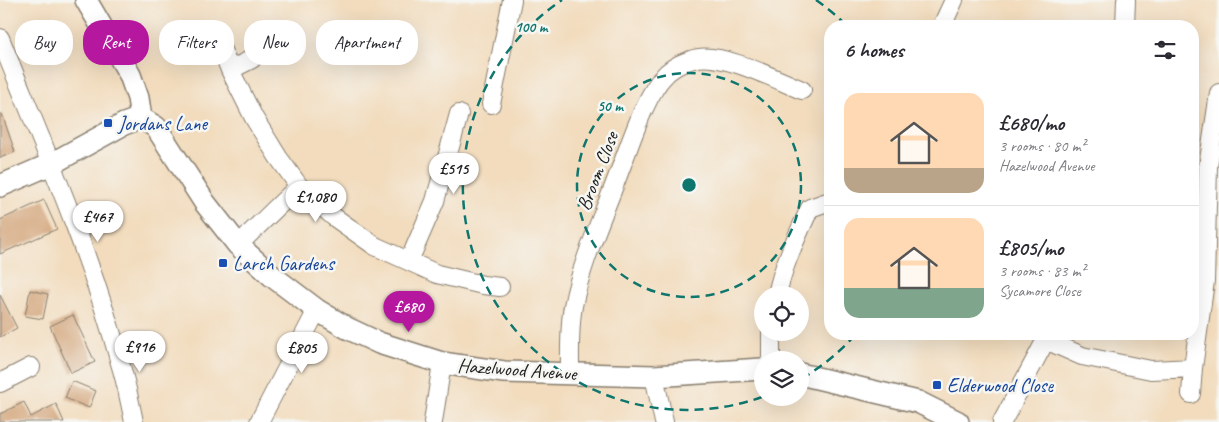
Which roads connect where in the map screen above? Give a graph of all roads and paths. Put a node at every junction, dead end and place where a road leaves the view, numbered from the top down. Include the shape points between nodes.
1 (86, 0) edge
2 (512, 0) edge
3 (954, 0) edge
4 (1126, 0) edge
5 (945, 20) edge
6 (1125, 20) edge
7 (0, 38) edge
8 (244, 63) edge
9 (228, 65) edge
10 (230, 70) junction
11 (802, 90) dead end
12 (1219, 93) edge
13 (491, 104) dead end
14 (459, 114) dead end
15 (142, 118) junction
16 (51, 164) junction
17 (0, 186) edge
18 (299, 186) junction
19 (824, 203) edge
20 (238, 244) junction
21 (409, 261) junction
22 (778, 286) edge
23 (500, 288) dead end
24 (317, 310) junction
25 (1199, 321) edge
26 (1045, 340) edge
27 (1053, 340) edge
28 (1196, 340) edge
29 (442, 364) junction
30 (31, 367) dead end
31 (1192, 368) junction
32 (754, 370) edge
33 (570, 374) junction
34 (654, 376) junction
35 (809, 376) edge
36 (0, 383) edge
37 (1191, 394) dead end
38 (134, 422) edge
39 (258, 422) edge
40 (433, 422) edge
41 (664, 422) edge
42 (958, 422) edge
43 (1002, 422) edge

1 - 15 street via 130,75
2 - 13 street
3 - 5 street
4 - 6 street
7 - 16 street
8 - 10 street
9 - 10 street
10 - 18 street via 254,118
11 - 33 street, Broom Close via 731,62 715,59 698,58 674,67 664,75 652,92 582,275 573,306
12 - 25 street via 1208,167 1205,281
14 - 21 street via 433,208
15 - 16 street via 124,124
15 - 20 street, Hazelwood Avenue via 156,127 205,203
16 - 17 street
16 - 38 street via 86,256 120,362
18 - 20 street
18 - 21 street via 360,237
19 - 22 street via 810,208
20 - 24 street, Hazelwood Avenue via 272,276
21 - 23 street via 437,274
24 - 29 street, Hazelwood Avenue via 379,342
24 - 39 street
26 - 43 street
27 - 31 street via 1082,356 1150,370
28 - 31 street
29 - 33 street, Hazelwood Avenue via 504,372
29 - 40 street
30 - 36 street
31 - 37 street
32 - 34 street, Hazelwood Avenue
33 - 34 street, Hazelwood Avenue
34 - 41 street
35 - 42 street via 918,402

